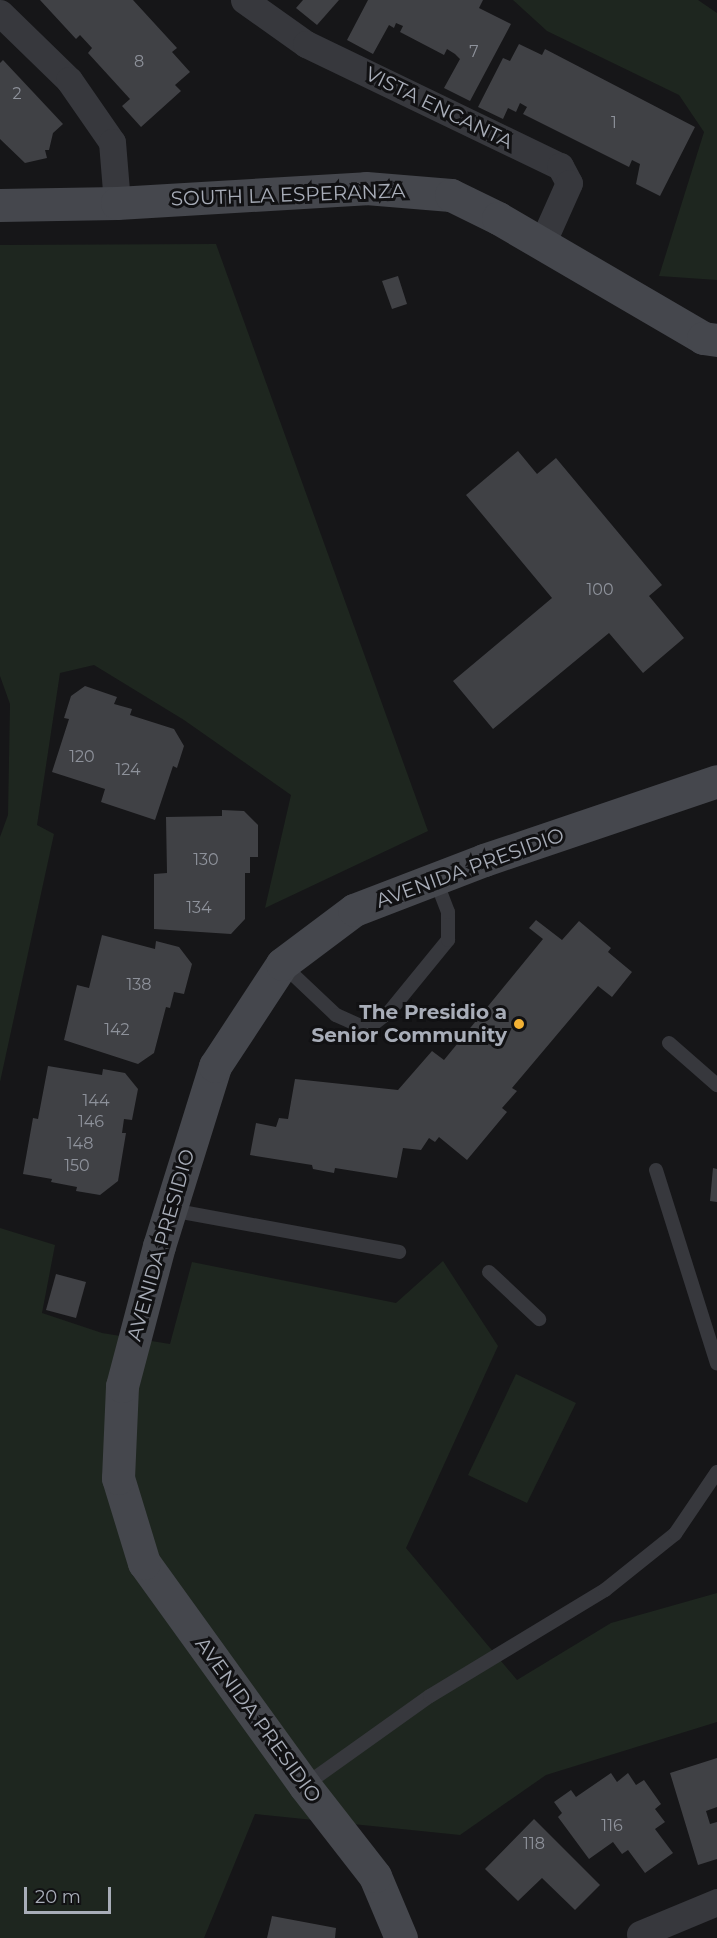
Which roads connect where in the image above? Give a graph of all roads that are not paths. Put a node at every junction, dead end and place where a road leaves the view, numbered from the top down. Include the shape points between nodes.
1 (243, 0) edge
2 (0, 13) edge
3 (117, 203) junction
4 (0, 205) edge
5 (541, 246) junction
6 (717, 340) edge
7 (717, 781) edge
8 (435, 878) junction
9 (282, 964) junction
10 (669, 1043) dead end
11 (717, 1085) edge
12 (656, 1170) dead end
13 (169, 1209) junction
14 (399, 1251) dead end
15 (489, 1272) dead end
16 (539, 1319) dead end
17 (717, 1364) edge
18 (717, 1472) edge
19 (305, 1786) junction
20 (717, 1902) edge
21 (640, 1934) dead end
22 (401, 1938) edge

1 - 5 street, VISTA ENCANTA via 306,44 560,166 569,183
2 - 3 street via 69,80 112,142
3 - 4 street, SOUTH LA ESPERANZA
3 - 5 street, SOUTH LA ESPERANZA via 307,191 414,190 451,195
5 - 6 street, SOUTH LA ESPERANZA via 704,338
7 - 8 street, AVENIDA PRESIDIO
8 - 9 street, AVENIDA PRESIDIO via 354,910
8 - 9 lane via 448,912 448,940 390,1011 367,1029 336,1016
9 - 13 street, AVENIDA PRESIDIO via 215,1066
10 - 11 lane
12 - 17 lane
13 - 14 lane
13 - 19 street, AVENIDA PRESIDIO via 122,1386 118,1478 144,1563
15 - 16 lane
18 - 19 lane via 675,1534 605,1590 430,1696
19 - 22 street, AVENIDA PRESIDIO via 375,1876
20 - 21 street

